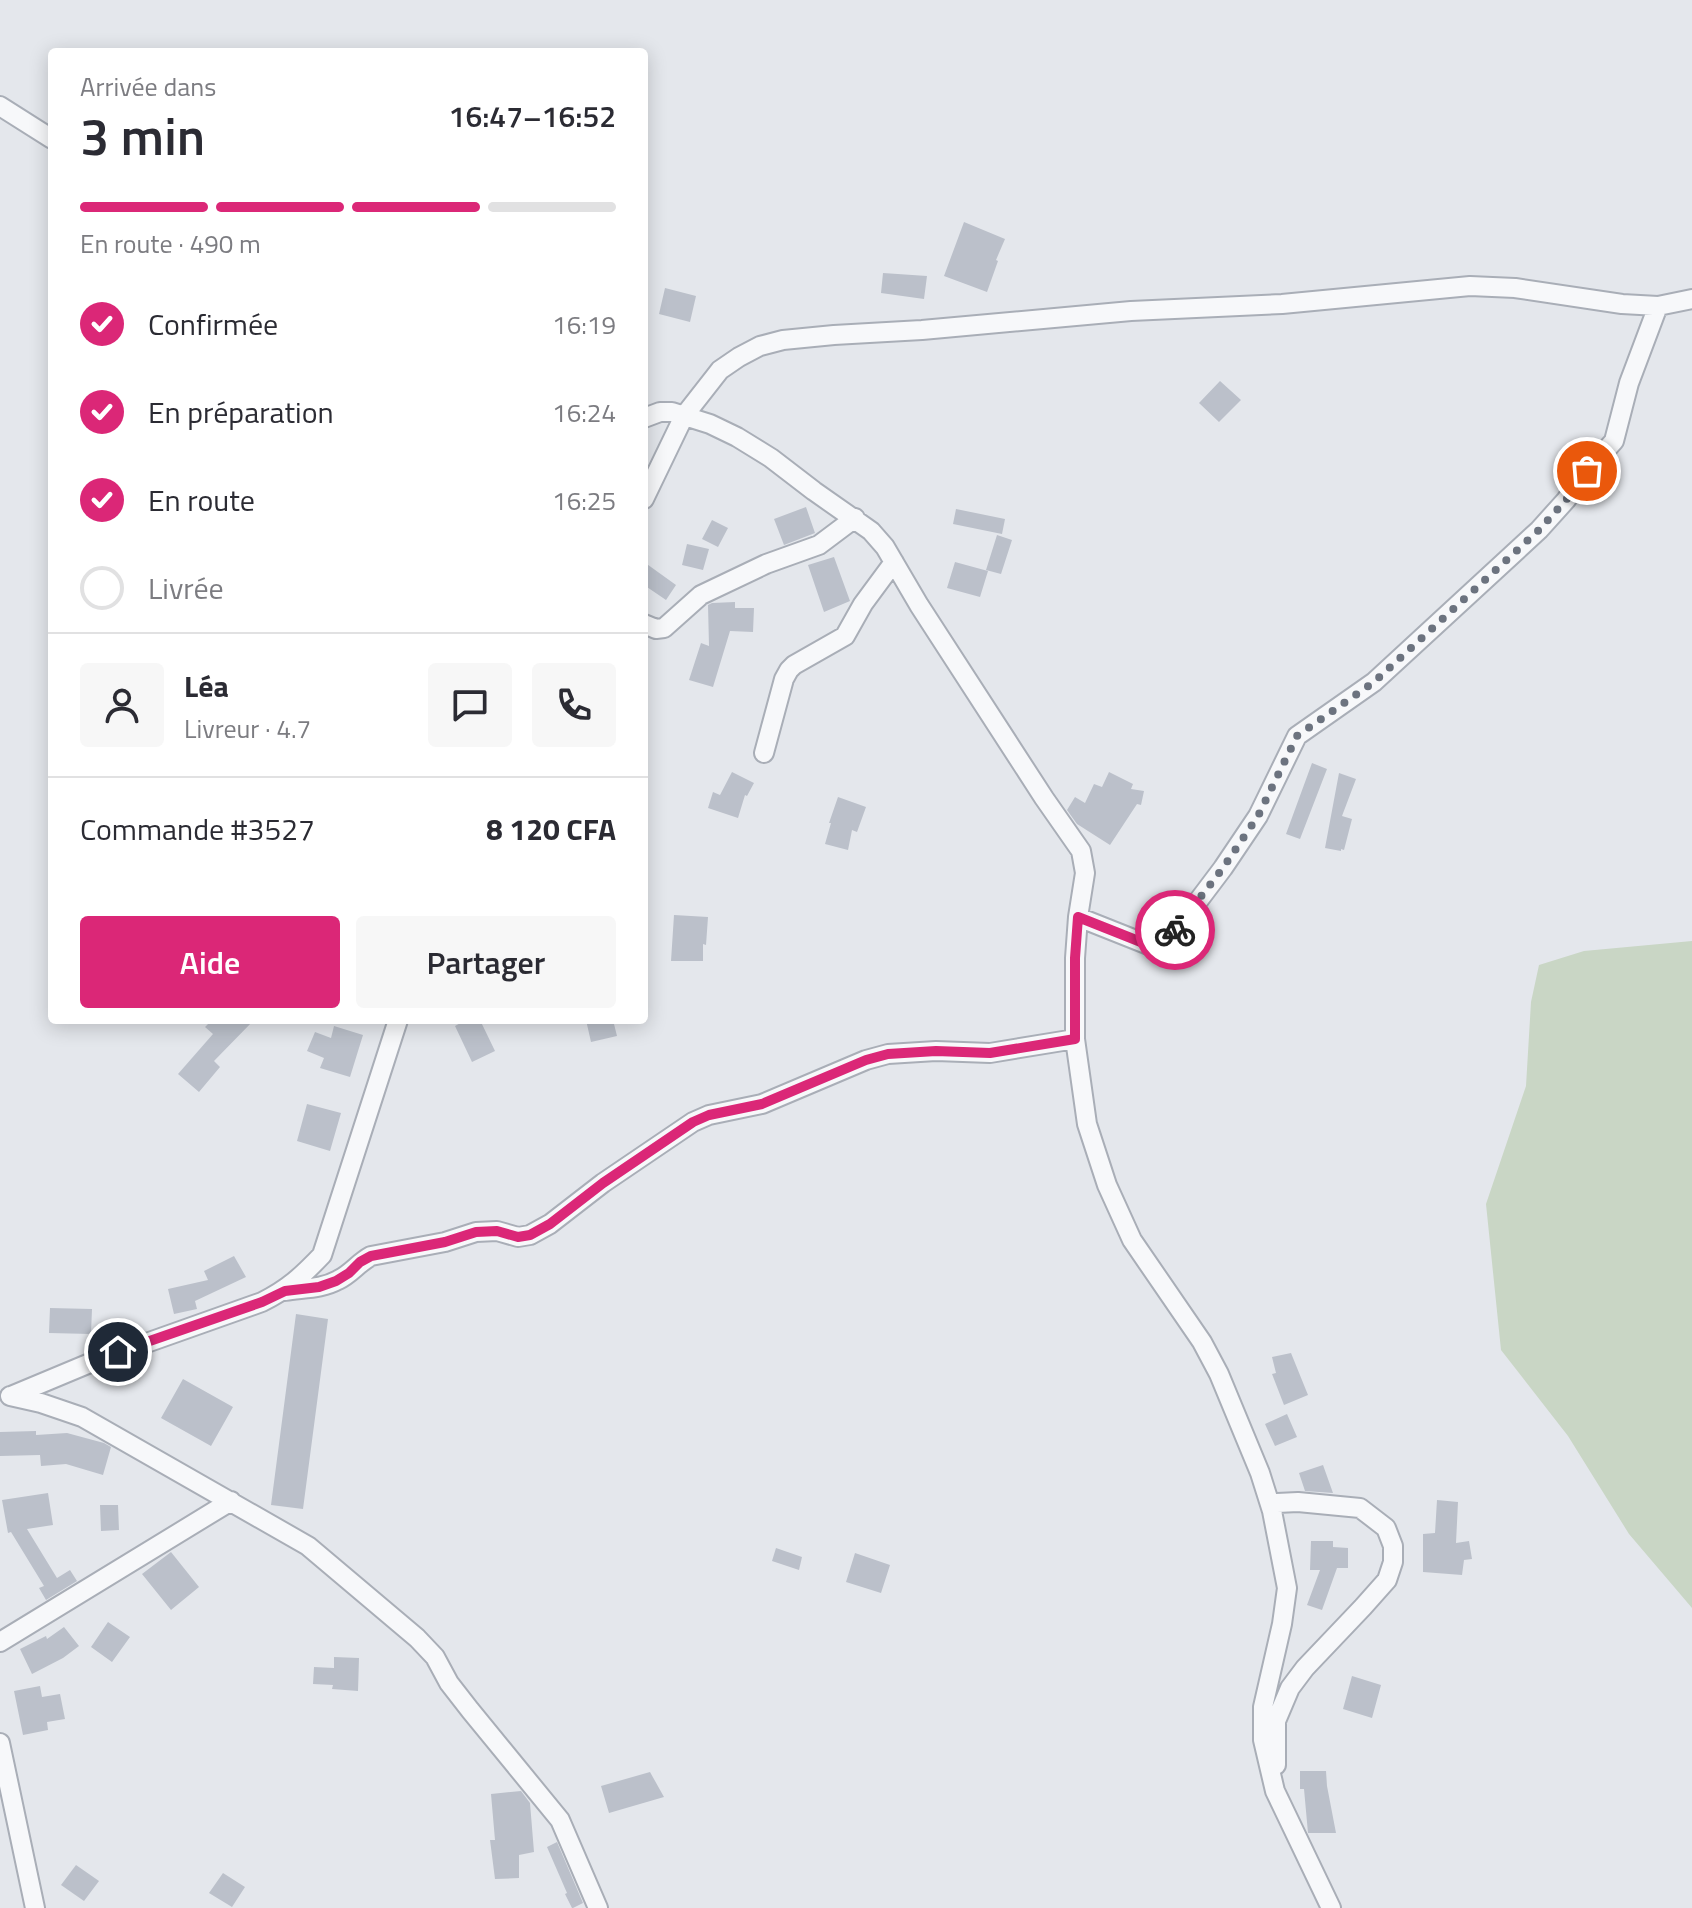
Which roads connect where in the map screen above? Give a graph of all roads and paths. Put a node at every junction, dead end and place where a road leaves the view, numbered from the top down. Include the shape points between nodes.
1 (0, 106) edge
2 (48, 136) edge
3 (1692, 299) edge
4 (1658, 306) junction
5 (648, 416) edge
6 (684, 416) junction
7 (648, 491) edge
8 (855, 518) junction
9 (894, 562) junction
10 (648, 626) edge
11 (764, 753) dead end
12 (1078, 917) junction
13 (397, 1024) edge
14 (1075, 1039) junction
15 (322, 1255) junction
16 (319, 1287) junction
17 (285, 1291) junction
18 (5, 1397) edge
19 (231, 1501) junction
20 (1272, 1511) junction
21 (0, 1642) edge
22 (0, 1743) edge
23 (1275, 1791) junction
24 (35, 1908) edge
25 (598, 1908) edge
26 (1331, 1908) edge

1 - 2 street
3 - 4 street
4 - 6 street via 1470,286 783,340 760,346 720,370
4 - 12 street via 1614,441 1539,530 1374,682 1297,736 1258,816 1168,941 1151,946
5 - 6 street via 660,412
6 - 7 street
6 - 8 street via 737,437
8 - 9 street
8 - 10 street via 819,545 701,595 664,628
9 - 11 street via 845,636 789,670
9 - 12 street via 1081,851 1085,873
12 - 14 street
13 - 15 street
14 - 16 street via 990,1053 936,1051 866,1060 762,1104 693,1122 530,1235 476,1232 371,1256
14 - 20 street via 1087,1124 1107,1185 1132,1240 1219,1374
15 - 16 street
15 - 17 street
16 - 17 street
17 - 18 street
18 - 19 street via 82,1417
19 - 21 street
19 - 25 street via 308,1546 435,1657 449,1683 560,1820
20 - 23 street via 1287,1588 1263,1707 1263,1740
20 - 23 street via 1277,1503 1298,1502 1360,1508 1386,1528 1393,1546 1387,1580 1290,1688 1276,1721
22 - 24 street
23 - 26 street

